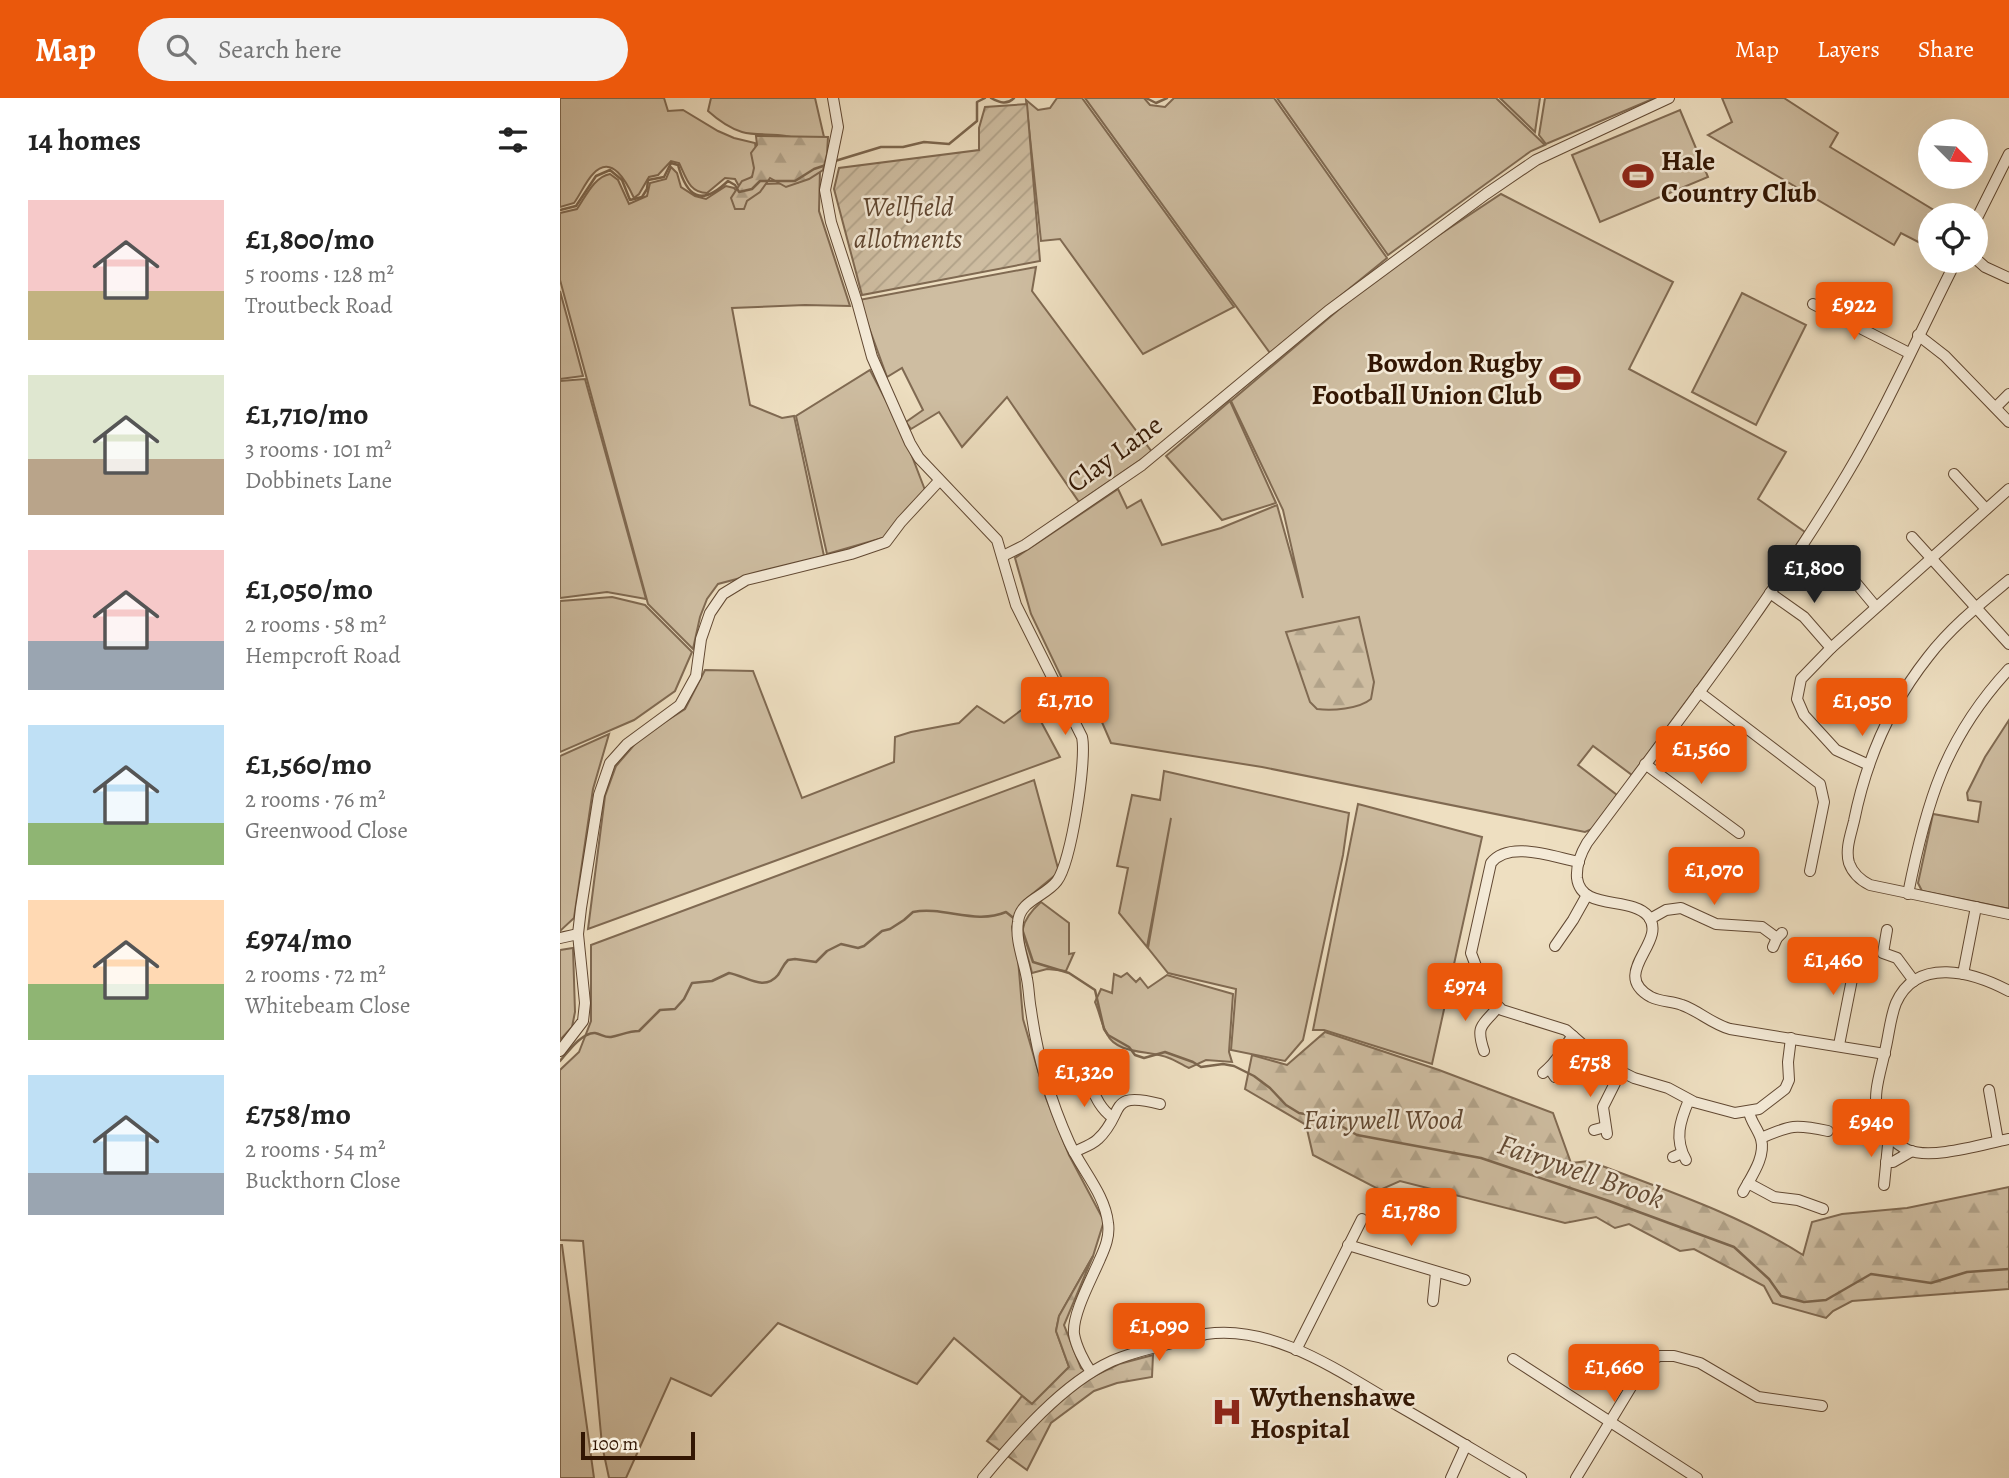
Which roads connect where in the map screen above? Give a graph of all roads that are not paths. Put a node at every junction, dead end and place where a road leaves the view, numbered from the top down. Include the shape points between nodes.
1 (835, 98) edge
2 (1669, 98) edge
3 (2009, 154) edge
4 (1984, 203) edge
5 (1988, 268) edge
6 (1949, 273) edge
7 (2009, 278) edge
8 (1813, 304) dead end
9 (1918, 335) junction
10 (1909, 353) junction
11 (2009, 394) edge
12 (1996, 407) junction
13 (2009, 422) edge
14 (1954, 473) dead end
15 (939, 481) junction
16 (2009, 489) edge
17 (1986, 509) junction
18 (1911, 536) dead end
19 (1003, 555) junction
20 (1931, 558) junction
21 (2009, 580) edge
22 (1855, 582) dead end
23 (1770, 593) junction
24 (1876, 607) junction
25 (1976, 607) junction
26 (2009, 644) edge
27 (1831, 648) junction
28 (2009, 669) edge
29 (1699, 692) junction
30 (1868, 695) dead end
31 (1894, 709) junction
32 (1645, 764) junction
33 (1868, 765) junction
34 (1739, 833) dead end
35 (1579, 862) junction
36 (1810, 871) dead end
37 (1908, 894) junction
38 (1587, 895) junction
39 (1976, 907) junction
40 (2009, 914) edge
41 (1650, 919) junction
42 (1887, 930) dead end
43 (578, 934) junction
44 (560, 938) edge
45 (1777, 939) dead end
46 (1555, 947) dead end
47 (1857, 954) dead end
48 (1963, 974) junction
49 (1914, 981) junction
50 (2009, 991) edge
51 (1498, 1007) junction
52 (1573, 1036) junction
53 (1791, 1038) junction
54 (1839, 1045) junction
55 (1479, 1047) dead end
56 (560, 1051) edge
57 (1885, 1054) junction
58 (1621, 1071) junction
59 (1549, 1073) dead end
60 (1086, 1076) dead end
61 (1989, 1090) dead end
62 (1689, 1100) junction
63 (1160, 1104) dead end
64 (1749, 1112) junction
65 (1112, 1117) junction
66 (1594, 1130) dead end
67 (1828, 1131) dead end
68 (1889, 1135) junction
69 (1761, 1138) junction
70 (2009, 1139) edge
71 (1998, 1141) junction
72 (1912, 1151) junction
73 (1074, 1152) junction
74 (1680, 1157) dead end
75 (1886, 1162) junction
76 (1884, 1185) dead end
77 (1816, 1210) dead end
78 (1362, 1219) dead end
79 (1348, 1245) junction
80 (1436, 1272) junction
81 (1465, 1280) dead end
82 (1433, 1301) dead end
83 (1296, 1350) junction
84 (1513, 1359) dead end
85 (1091, 1372) junction
86 (1822, 1406) dead end
87 (1612, 1421) junction
88 (1466, 1445) junction
89 (983, 1478) edge
90 (1451, 1478) edge
91 (1521, 1478) edge
92 (1576, 1478) edge
93 (1697, 1478) edge

1 - 15 street via 838,127 825,190 831,222 872,357 910,443
2 - 19 street, Clay Lane via 1536,160 1486,194 1328,311 1142,465 1025,545
3 - 4 street
5 - 7 street
6 - 9 street
8 - 10 street
9 - 10 street
9 - 12 street
10 - 23 street via 1848,472
11 - 12 street
12 - 13 street
14 - 17 street
15 - 19 street via 988,528
15 - 43 street via 886,542 746,580 723,594 710,612 696,676 680,705 627,744 610,763 599,795
16 - 17 street
17 - 20 street
18 - 20 street
19 - 73 street via 1016,606 1084,746 1063,870 1050,889 1024,907 1017,932 1038,1047
20 - 24 street
20 - 25 street
21 - 25 street
22 - 24 street
23 - 27 street via 1804,617
23 - 29 street
24 - 27 street
25 - 26 street
25 - 31 street via 1928,656
27 - 33 street via 1802,676 1798,705 1832,747
28 - 37 street via 1971,717 1939,776 1923,821
29 - 32 street
29 - 36 street via 1820,784 1824,802
30 - 31 street
31 - 33 street
32 - 34 street
32 - 35 street via 1587,843
33 - 37 street via 1849,861 1866,884
35 - 38 street via 1578,882
35 - 51 street via 1515,850 1491,863 1471,953 1483,988
37 - 39 street
38 - 41 street via 1637,909
38 - 46 street
39 - 40 street
39 - 48 street
41 - 45 street via 1681,908 1716,924 1762,927
41 - 53 street via 1652,938 1636,971 1646,993 1683,1005 1723,1027
42 - 49 street via 1883,953 1897,958
43 - 44 street
43 - 56 street via 583,1021
47 - 54 street
48 - 49 street via 1934,972
48 - 50 street
49 - 57 street via 1896,1004
51 - 52 street
51 - 55 street via 1480,1026
52 - 58 street via 1604,1063
52 - 59 street
53 - 54 street
53 - 64 street via 1786,1088
54 - 57 street
57 - 68 street via 1876,1101
58 - 62 street
58 - 66 street via 1602,1109 1606,1130
60 - 65 street via 1098,1104
61 - 71 street
62 - 64 street via 1733,1113
62 - 74 street via 1681,1117
63 - 65 street via 1135,1097
64 - 69 street
65 - 73 street via 1097,1140
67 - 69 street via 1814,1124 1787,1126
68 - 72 street
68 - 75 street
69 - 77 street via 1761,1155 1745,1188 1794,1199
70 - 71 street
71 - 72 street via 1930,1153
72 - 75 street
73 - 85 street via 1097,1191 1108,1223 1108,1236 1074,1333
75 - 76 street
78 - 79 street
79 - 80 street
79 - 83 street
80 - 81 street
80 - 82 street
83 - 85 street via 1248,1334 1220,1332 1113,1360
83 - 88 street
84 - 87 street
85 - 89 street via 1025,1430
86 - 87 street via 1758,1397 1700,1363 1659,1356 1645,1364
87 - 92 street
87 - 93 street
88 - 90 street
88 - 91 street

